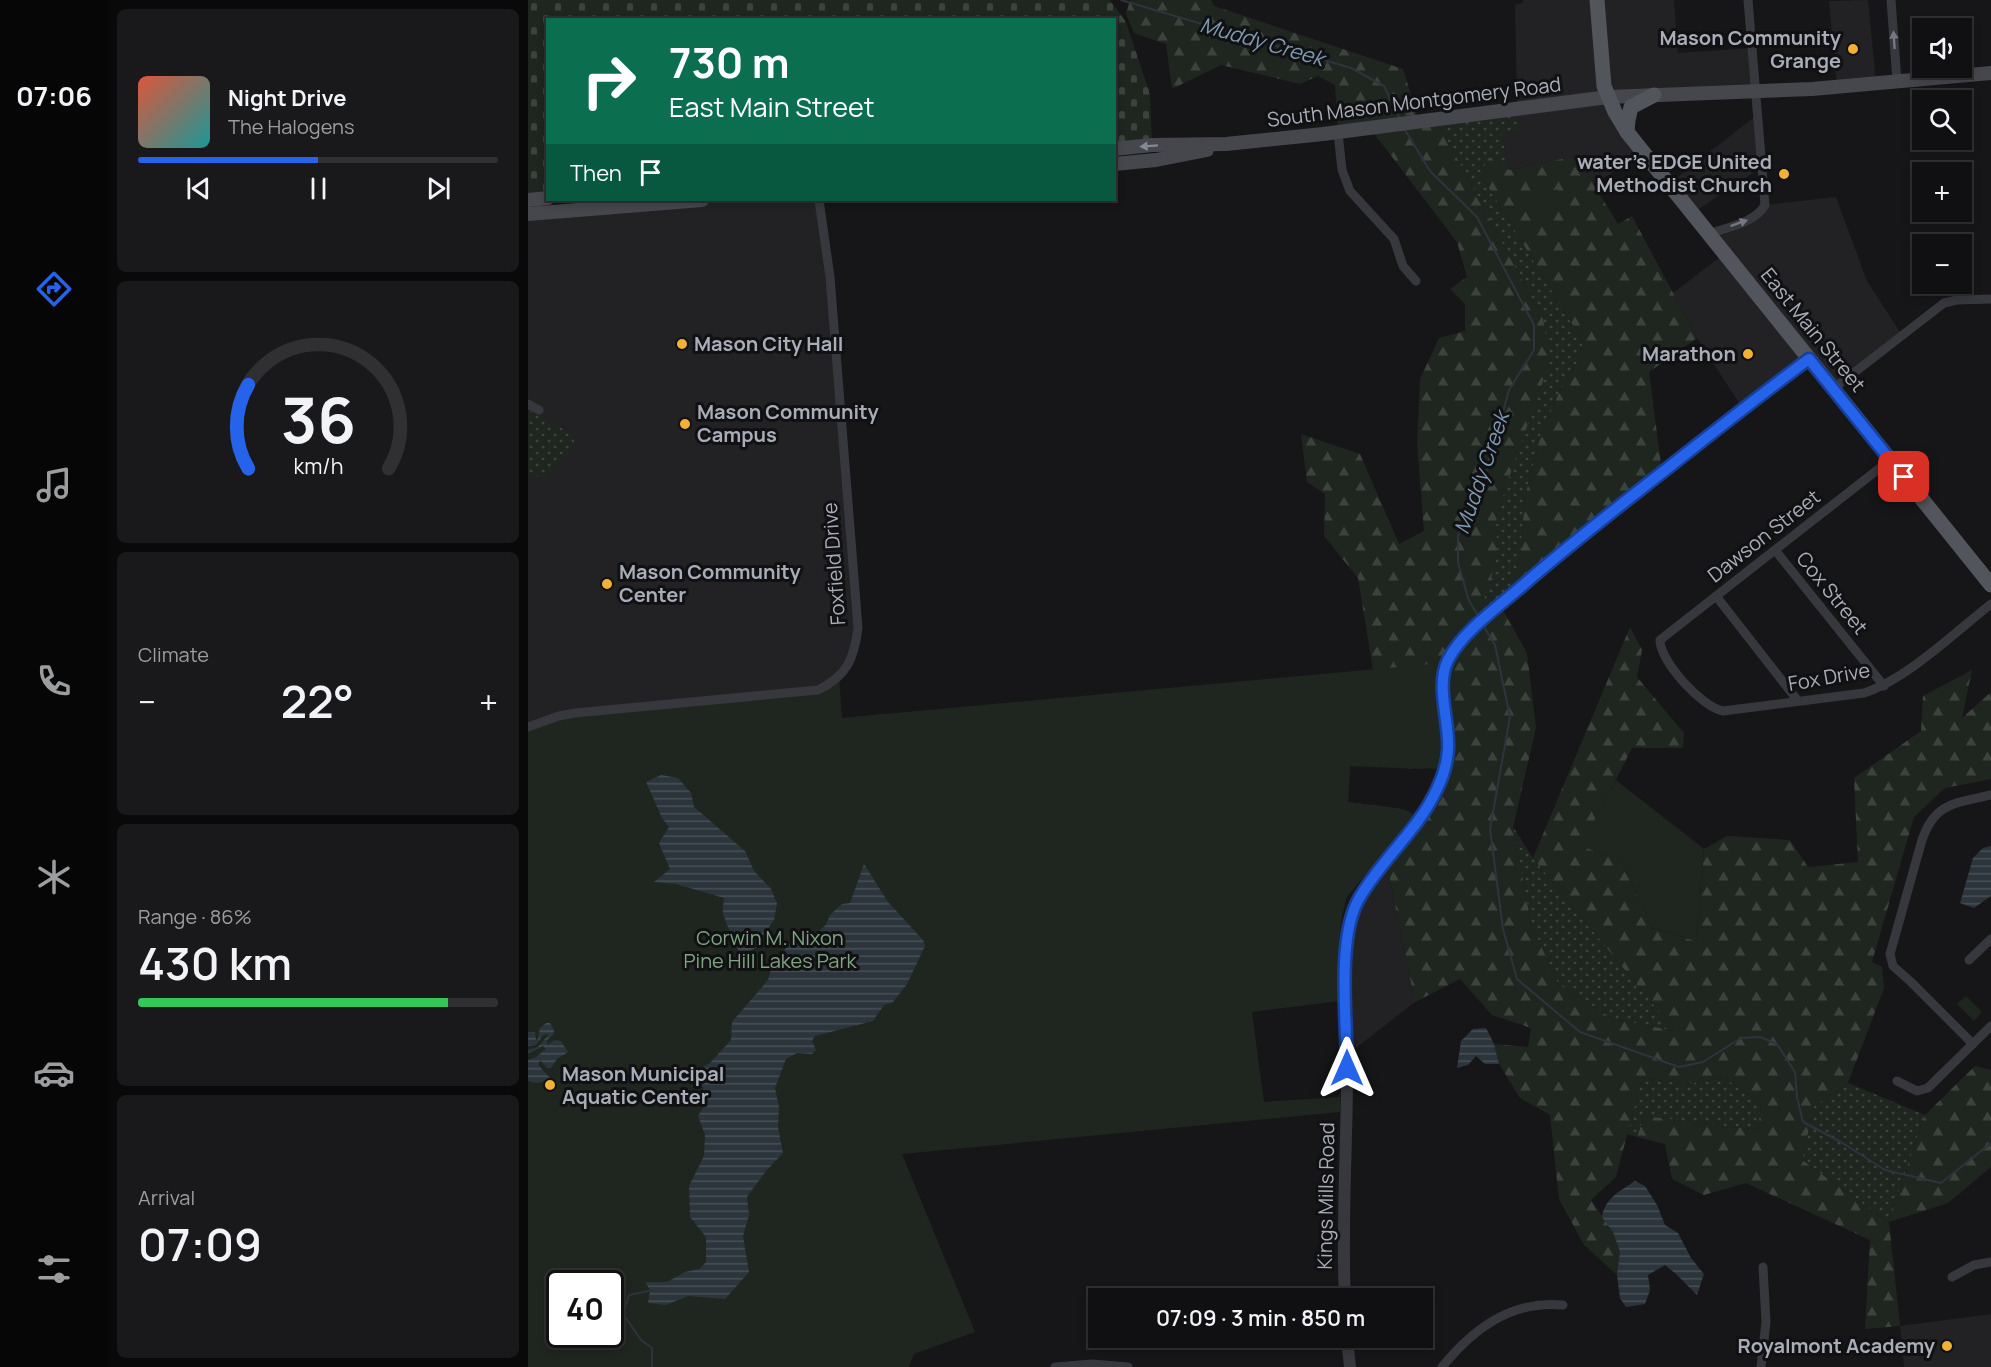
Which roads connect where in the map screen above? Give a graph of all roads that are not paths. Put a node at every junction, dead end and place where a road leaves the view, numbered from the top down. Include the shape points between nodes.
1 (1597, 0) edge
2 (1748, 0) edge
3 (1891, 0) edge
4 (1991, 73) edge
5 (1897, 81) junction
6 (1756, 91) junction
7 (1654, 95) junction
8 (1608, 97) junction
9 (1628, 132) junction
10 (1338, 133) junction
11 (1226, 144) junction
12 (1116, 148) edge
13 (1116, 164) edge
14 (546, 198) edge
15 (528, 200) edge
16 (690, 201) edge
17 (819, 201) edge
18 (528, 214) edge
19 (1709, 234) junction
20 (1416, 281) dead end
21 (1991, 299) edge
22 (1809, 359) junction
23 (1833, 389) junction
24 (528, 404) edge
25 (539, 410) dead end
26 (1890, 460) junction
27 (1775, 550) junction
28 (1991, 585) edge
29 (1716, 596) junction
30 (1991, 604) edge
31 (1884, 686) junction
32 (1798, 701) junction
33 (1719, 710) joint
34 (528, 728) edge
35 (1991, 795) edge
36 (1991, 939) edge
37 (1969, 960) dead end
38 (1991, 1026) edge
39 (1973, 1044) junction
40 (1897, 1081) dead end
41 (1991, 1262) edge
42 (1762, 1267) dead end
43 (1952, 1277) dead end
44 (1345, 1288) edge
45 (1563, 1305) dead end
46 (1348, 1348) edge
47 (1059, 1367) edge
48 (1128, 1367) edge
49 (1350, 1367) edge
50 (1443, 1367) edge
51 (1761, 1367) edge

1 - 8 main road, East Main Street via 1602,73
2 - 6 street
5 -> 3 street
4 - 5 main road, South Mason Montgomery Road
5 - 6 main road, South Mason Montgomery Road
6 - 7 main road, South Mason Montgomery Road
19 -> 6 street via 1753,218 1765,205
7 - 8 main road, South Mason Montgomery Road
7 - 9 main road via 1631,107
8 - 9 main road, East Main Street
8 - 10 main road, South Mason Montgomery Road
9 - 19 main road, East Main Street
10 - 11 main road, South Mason Montgomery Road
10 - 20 street via 1342,170 1350,191 1394,239 1403,266
11 -> 12 main road, South Mason Montgomery Road
11 - 13 main road, South Mason Montgomery Road via 1156,160
14 - 15 main road
16 - 18 main road
17 - 34 street, Foxfield Drive via 829,270 858,628 849,664 818,690 559,716
19 - 22 main road, East Main Street
21 - 23 street via 1944,303
22 - 23 main road, East Main Street
22 - 44 street, Kings Mills Road via 1500,605 1463,639 1448,660 1443,675 1448,749 1443,775 1433,797 1360,895 1349,921
23 - 26 main road, East Main Street
24 - 25 street
26 - 27 street, Dawson Street
26 - 28 main road, East Main Street
27 - 29 street, Dawson Street
27 - 31 street, Cox Street
29 - 32 street
29 - 33 street, Dawson Street via 1660,640 1663,652 1679,675 1701,699
30 - 31 street, Fox Drive
31 - 32 street, Fox Drive via 1863,693
32 - 33 street, Fox Drive
35 - 39 street via 1947,806 1929,822 1890,954 1893,966
36 - 37 street
38 - 39 street
39 - 40 street via 1924,1090
41 - 43 street via 1974,1265
42 - 51 street via 1766,1322
45 - 50 street via 1531,1307 1495,1320 1473,1333
46 - 49 street
47 - 48 street

